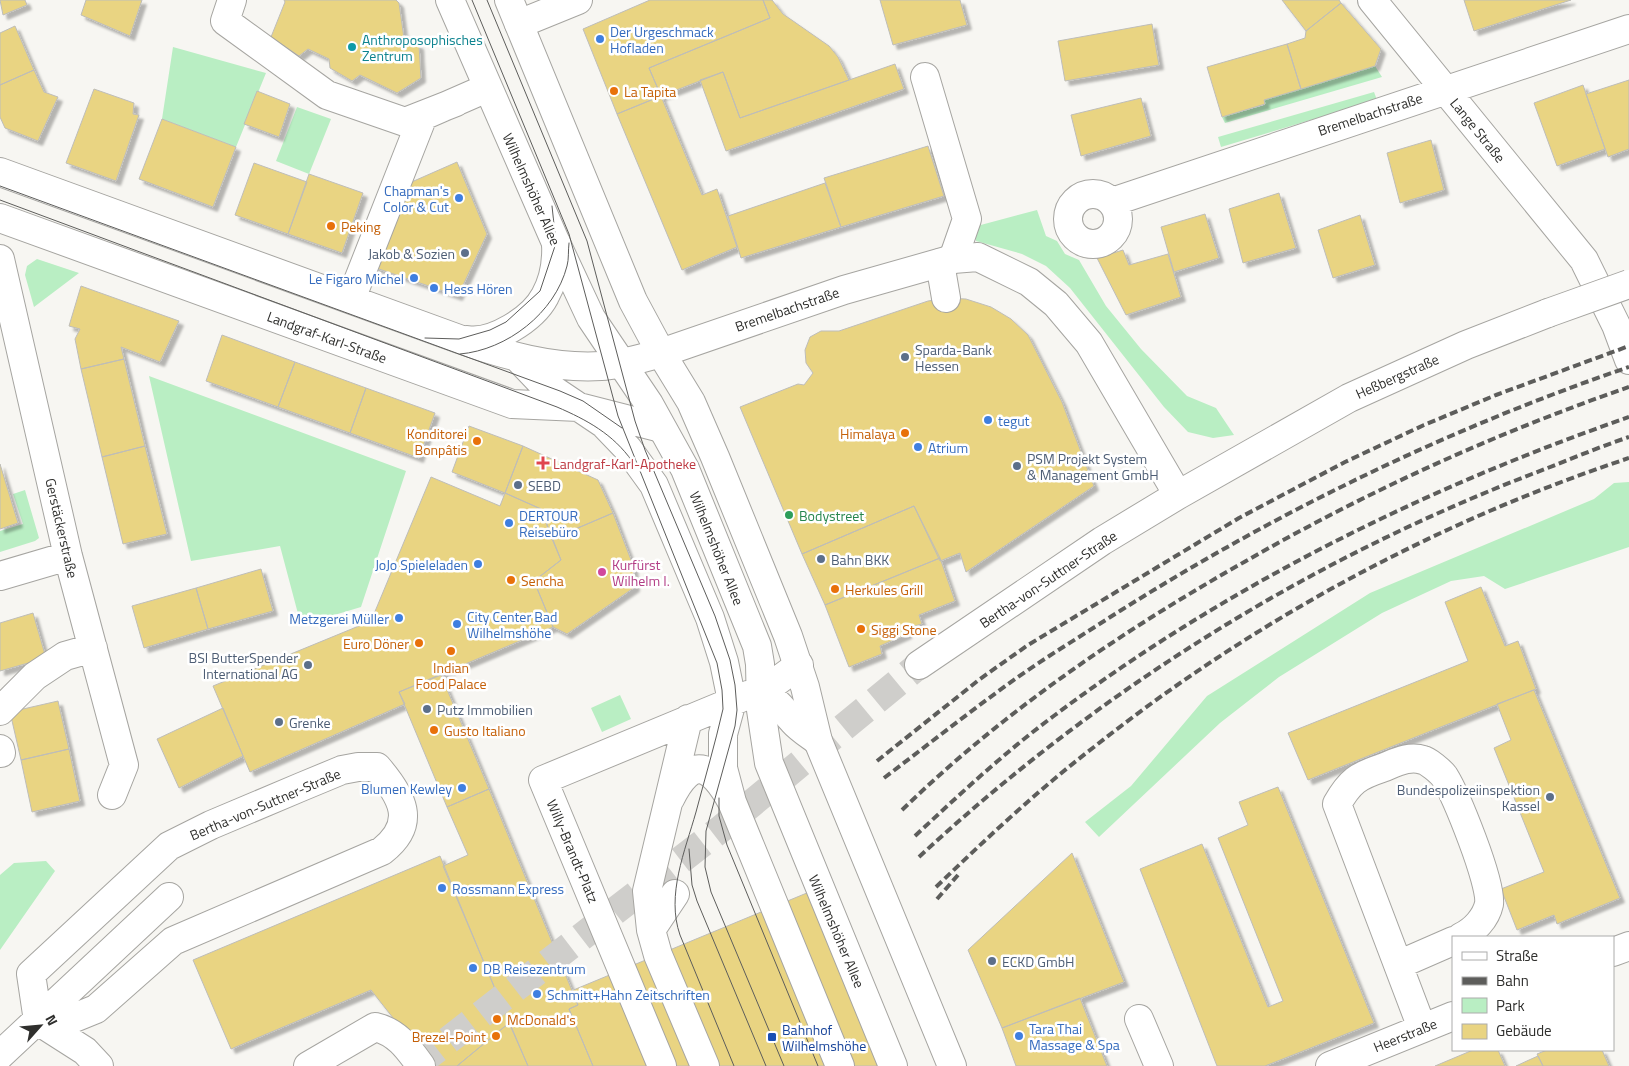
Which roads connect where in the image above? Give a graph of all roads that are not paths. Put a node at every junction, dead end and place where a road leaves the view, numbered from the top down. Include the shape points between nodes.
1 (232, 0) edge
2 (450, 0) edge
3 (578, 0) edge
4 (1372, 0) edge
5 (514, 12) edge
6 (1629, 29) edge
7 (925, 77) dead end
8 (487, 88) junction
9 (1446, 89) junction
10 (456, 102) junction
11 (0, 172) edge
12 (1112, 202) dead end
13 (0, 218) edge
14 (556, 243) junction
15 (0, 259) edge
16 (946, 261) junction
17 (1629, 284) edge
18 (946, 298) dead end
19 (351, 300) junction
20 (459, 339) junction
21 (661, 353) junction
22 (517, 357) junction
23 (1629, 360) edge
24 (622, 362) junction
25 (579, 408) junction
26 (661, 428) junction
27 (1178, 495) junction
28 (68, 556) junction
29 (0, 576) edge
30 (93, 648) junction
31 (799, 665) junction
32 (919, 665) tunnel mouth
33 (761, 693) junction
34 (732, 701) junction
35 (0, 711) edge
36 (688, 720) junction
37 (818, 741) junction
38 (112, 795) dead end
39 (670, 799) junction
40 (732, 802) junction
41 (676, 894) dead end
42 (168, 897) dead end
43 (651, 930) junction
44 (1461, 936) edge
45 (1452, 941) edge
46 (1629, 946) edge
47 (1614, 952) edge
48 (1398, 965) junction
49 (1452, 1016) edge
50 (1139, 1019) dead end
51 (38, 1021) junction
52 (1422, 1028) junction
53 (694, 1040) junction
54 (0, 1055) edge
55 (99, 1066) edge
56 (308, 1066) edge
57 (421, 1066) edge
58 (662, 1066) edge
59 (705, 1066) edge
60 (715, 1066) edge
61 (840, 1066) edge
62 (893, 1066) edge
63 (952, 1066) edge
64 (1158, 1066) edge
65 (1330, 1066) edge

1 - 10 main road via 225,20 327,95 405,122
2 - 8 main road, Wilhelmshöher Allee
3 - 5 main road
4 - 9 main road, Lange Straße
5 - 21 main road via 633,301
6 - 9 main road, Bremelbachstraße
7 - 16 main road via 967,219
8 - 10 main road
8 - 14 main road, Wilhelmshöher Allee
9 - 12 main road, Bremelbachstraße
9 - 23 main road, Lange Straße via 1584,260 1616,325
10 - 19 main road via 423,116
11 - 19 main road
13 - 25 main road, Landgraf-Karl-Straße via 512,404
14 - 20 main road via 554,270 544,299 512,328 492,338
14 - 24 main road, Wilhelmshöher Allee via 591,318
15 - 28 main road, Gerstäckerstraße
16 - 18 main road
16 - 21 main road, Bremelbachstraße via 814,299
16 - 27 main road, Bremelbachstraße via 978,258 999,266 1029,282 1056,304 1089,343
17 - 27 main road, Heßbergstraße, bridge via 1466,345 1348,398
19 - 20 main road
20 - 22 main road
21 - 24 main road, Bremelbachstraße
21 - 31 main road via 691,402
22 - 24 main road via 579,367
22 - 25 main road via 540,381
24 - 26 main road, Wilhelmshöher Allee
25 - 26 main road, Landgraf-Karl-Straße
25 - 34 main road via 604,424 628,449 654,485 710,618
26 - 33 main road, Wilhelmshöher Allee via 685,470 757,646
27 - 32 main road, Bertha-von-Suttner-Straße via 1102,541
28 - 29 main road
28 - 30 main road, Gerstäckerstraße
30 - 35 main road via 65,656 35,676
30 - 38 main road, Gerstäckerstraße via 124,764
31 - 33 main road
31 - 37 main road
33 - 34 main road
33 - 37 main road via 775,700 794,722
33 - 62 main road, Wilhelmshöher Allee via 770,763
34 - 36 main road
34 - 40 main road via 723,734 723,768
36 - 39 main road
36 - 58 main road, Willy-Brandt-Platz via 543,780
37 - 63 main road
39 - 40 main road via 683,779 703,769 715,775
39 - 43 main road via 647,891
40 - 61 main road
41 - 43 main road
42 - 51 main road
43 - 53 main road via 658,955
44 - 48 main road via 1481,922 1489,903 1487,882 1443,774 1423,760 1407,759 1361,775 1346,788 1337,804
45 - 48 main road
46 - 47 main road
48 - 52 main road
49 - 52 main road, Heerstraße
50 - 64 main road
51 - 51 main road, Bertha-von-Suttner-Straße via 69,1020 96,1009 173,941 382,852 394,841 404,814 401,786 377,767 342,770 210,825 170,846 31,974
51 - 54 main road
51 - 55 main road via 85,1052
52 - 65 main road, Heerstraße
53 - 59 main road
53 - 60 main road
56 - 57 main road via 375,1027 402,1040

